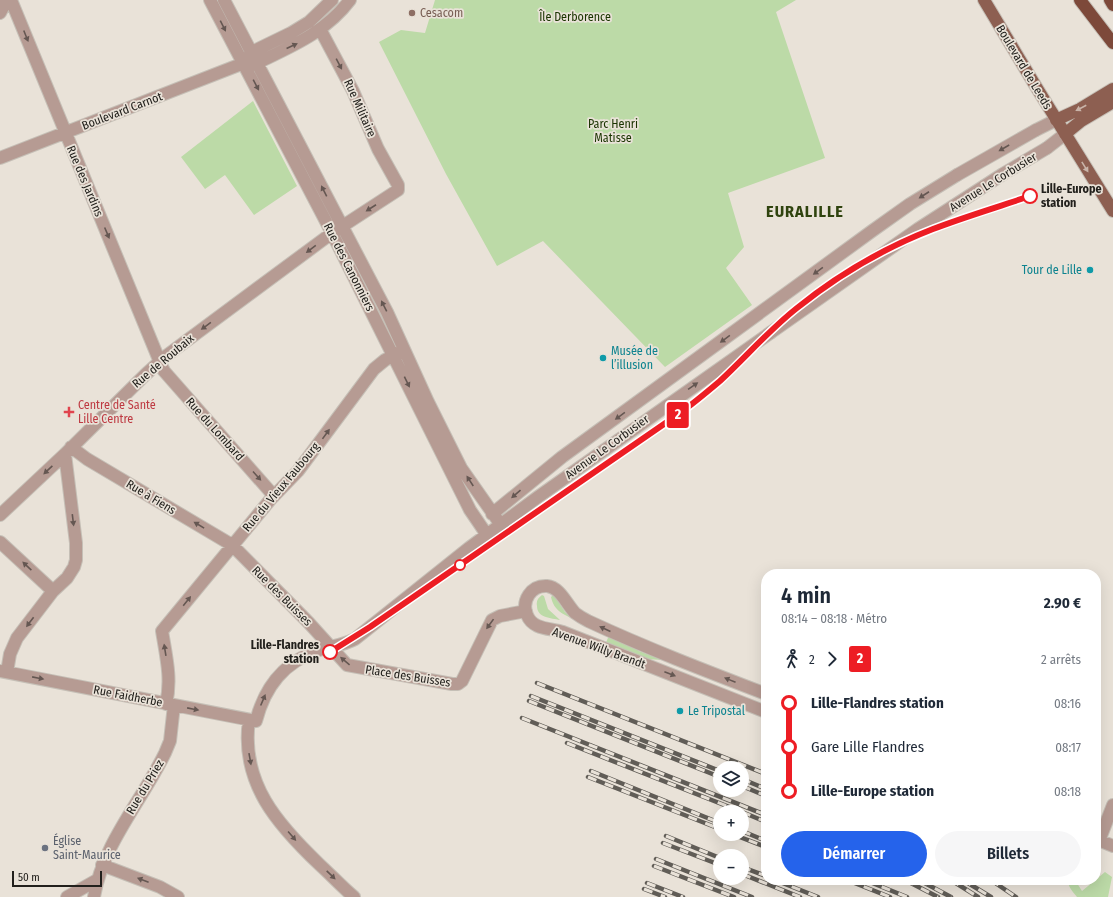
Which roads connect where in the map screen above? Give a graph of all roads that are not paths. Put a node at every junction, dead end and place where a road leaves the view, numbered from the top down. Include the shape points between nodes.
1 (7, 0) edge
2 (11, 0) edge
3 (210, 0) edge
4 (224, 0) edge
5 (332, 0) edge
6 (350, 0) edge
7 (984, 0) edge
8 (1080, 0) edge
9 (1088, 0) edge
10 (1110, 0) edge
11 (1113, 5) edge
12 (0, 13) edge
13 (320, 29) junction
14 (1113, 42) edge
15 (254, 58) junction
16 (244, 63) junction
17 (1111, 97) edge
18 (1056, 120) junction
19 (65, 133) junction
20 (1065, 134) junction
21 (0, 158) edge
22 (398, 188) joint
23 (1113, 211) edge
24 (337, 230) junction
25 (405, 350) junction
26 (393, 355) junction
27 (159, 362) junction
28 (68, 451) junction
29 (274, 496) junction
30 (492, 514) junction
31 (0, 515) edge
32 (501, 525) junction
33 (487, 535) junction
34 (0, 542) edge
35 (232, 545) junction
36 (53, 591) junction
37 (526, 612) junction
38 (162, 631) joint
39 (330, 647) junction
40 (3, 671) edge
41 (761, 692) edge
42 (170, 704) junction
43 (761, 710) edge
44 (252, 720) junction
45 (1113, 805) edge
46 (1101, 836) edge
47 (1113, 846) edge
48 (102, 865) junction
49 (97, 880) junction
50 (67, 897) edge
51 (94, 897) edge
52 (178, 897) edge
53 (354, 897) edge

1 - 12 street
2 -> 19 street, Rue des Jardins
3 -> 16 street, Rue des Canonniers
4 - 15 street, Rue des Canonniers
5 - 15 street, Boulevard Carnot via 301,28
6 - 13 street, Boulevard Carnot via 336,17
7 - 18 main road, Boulevard de Leeds
8 - 14 highway
9 - 14 highway
10 - 11 highway
15 -> 13 street, Boulevard Carnot via 297,44
13 -> 22 street, Rue Militaire via 353,90
15 - 16 street, Boulevard Carnot via 252,65
24 -> 15 street, Rue des Canonniers
16 - 19 street, Boulevard Carnot
16 -> 24 street, Rue des Canonniers
17 -> 18 main road
17 - 20 main road
18 - 20 main road, Boulevard de Leeds
18 -> 30 street, Avenue Le Corbusier, bridge via 910,204 562,458
19 - 21 street, Boulevard Carnot
19 -> 27 street, Rue des Jardins
20 -> 23 main road, Boulevard de Leeds
32 -> 20 street, Avenue Le Corbusier, bridge via 600,452 923,226
22 -> 24 street, Rue de Roubaix
25 -> 24 street, Rue des Canonniers via 387,312
24 - 26 street, Rue des Canonniers
24 -> 27 street, Rue de Roubaix
25 - 26 street, Rue du Vieux Faubourg
30 -> 25 street, Rue des Canonniers via 461,468
29 -> 26 street, Rue du Vieux Faubourg via 298,471 378,364
26 -> 33 street, Rue des Canonniers via 470,510
27 - 28 street, Rue de Roubaix
27 -> 29 street, Rue du Lombard via 164,371
28 -> 31 street, Rue de Roubaix
35 -> 28 street, Rue à Fiens via 87,459
28 -> 36 street via 76,560 66,578
29 - 35 street, Rue du Vieux Faubourg
30 - 32 street, Rue des Canonniers
32 - 33 street, Avenue Le Corbusier
33 - 39 street, Avenue Le Corbusier via 355,639
36 -> 34 street
38 -> 35 street, Rue du Vieux Faubourg
35 - 39 street, Rue des Buisses
36 -> 40 street via 14,643
37 -> 39 street, Place des Buisses via 500,616 492,620 462,680 456,684 350,666
41 -> 37 street, Avenue Willy Brandt via 587,620 575,612 551,587 531,591 525,601
37 -> 43 street, Avenue Willy Brandt via 535,626 563,632
42 -> 38 street, Rue du Priez
44 -> 39 street, Avenue Le Corbusier via 274,681 288,667 314,652
40 -> 42 street, Rue Faidherbe
42 -> 44 street, Rue Faidherbe
42 - 48 street, Rue du Priez via 170,741 166,752
44 -> 53 street, Avenue Le Corbusier via 248,746 253,774 264,800 295,840
45 - 46 street
46 - 47 street
48 - 49 street, Rue du Priez
52 -> 48 street via 160,887
49 - 50 street
49 - 51 street, Rue du Priez

